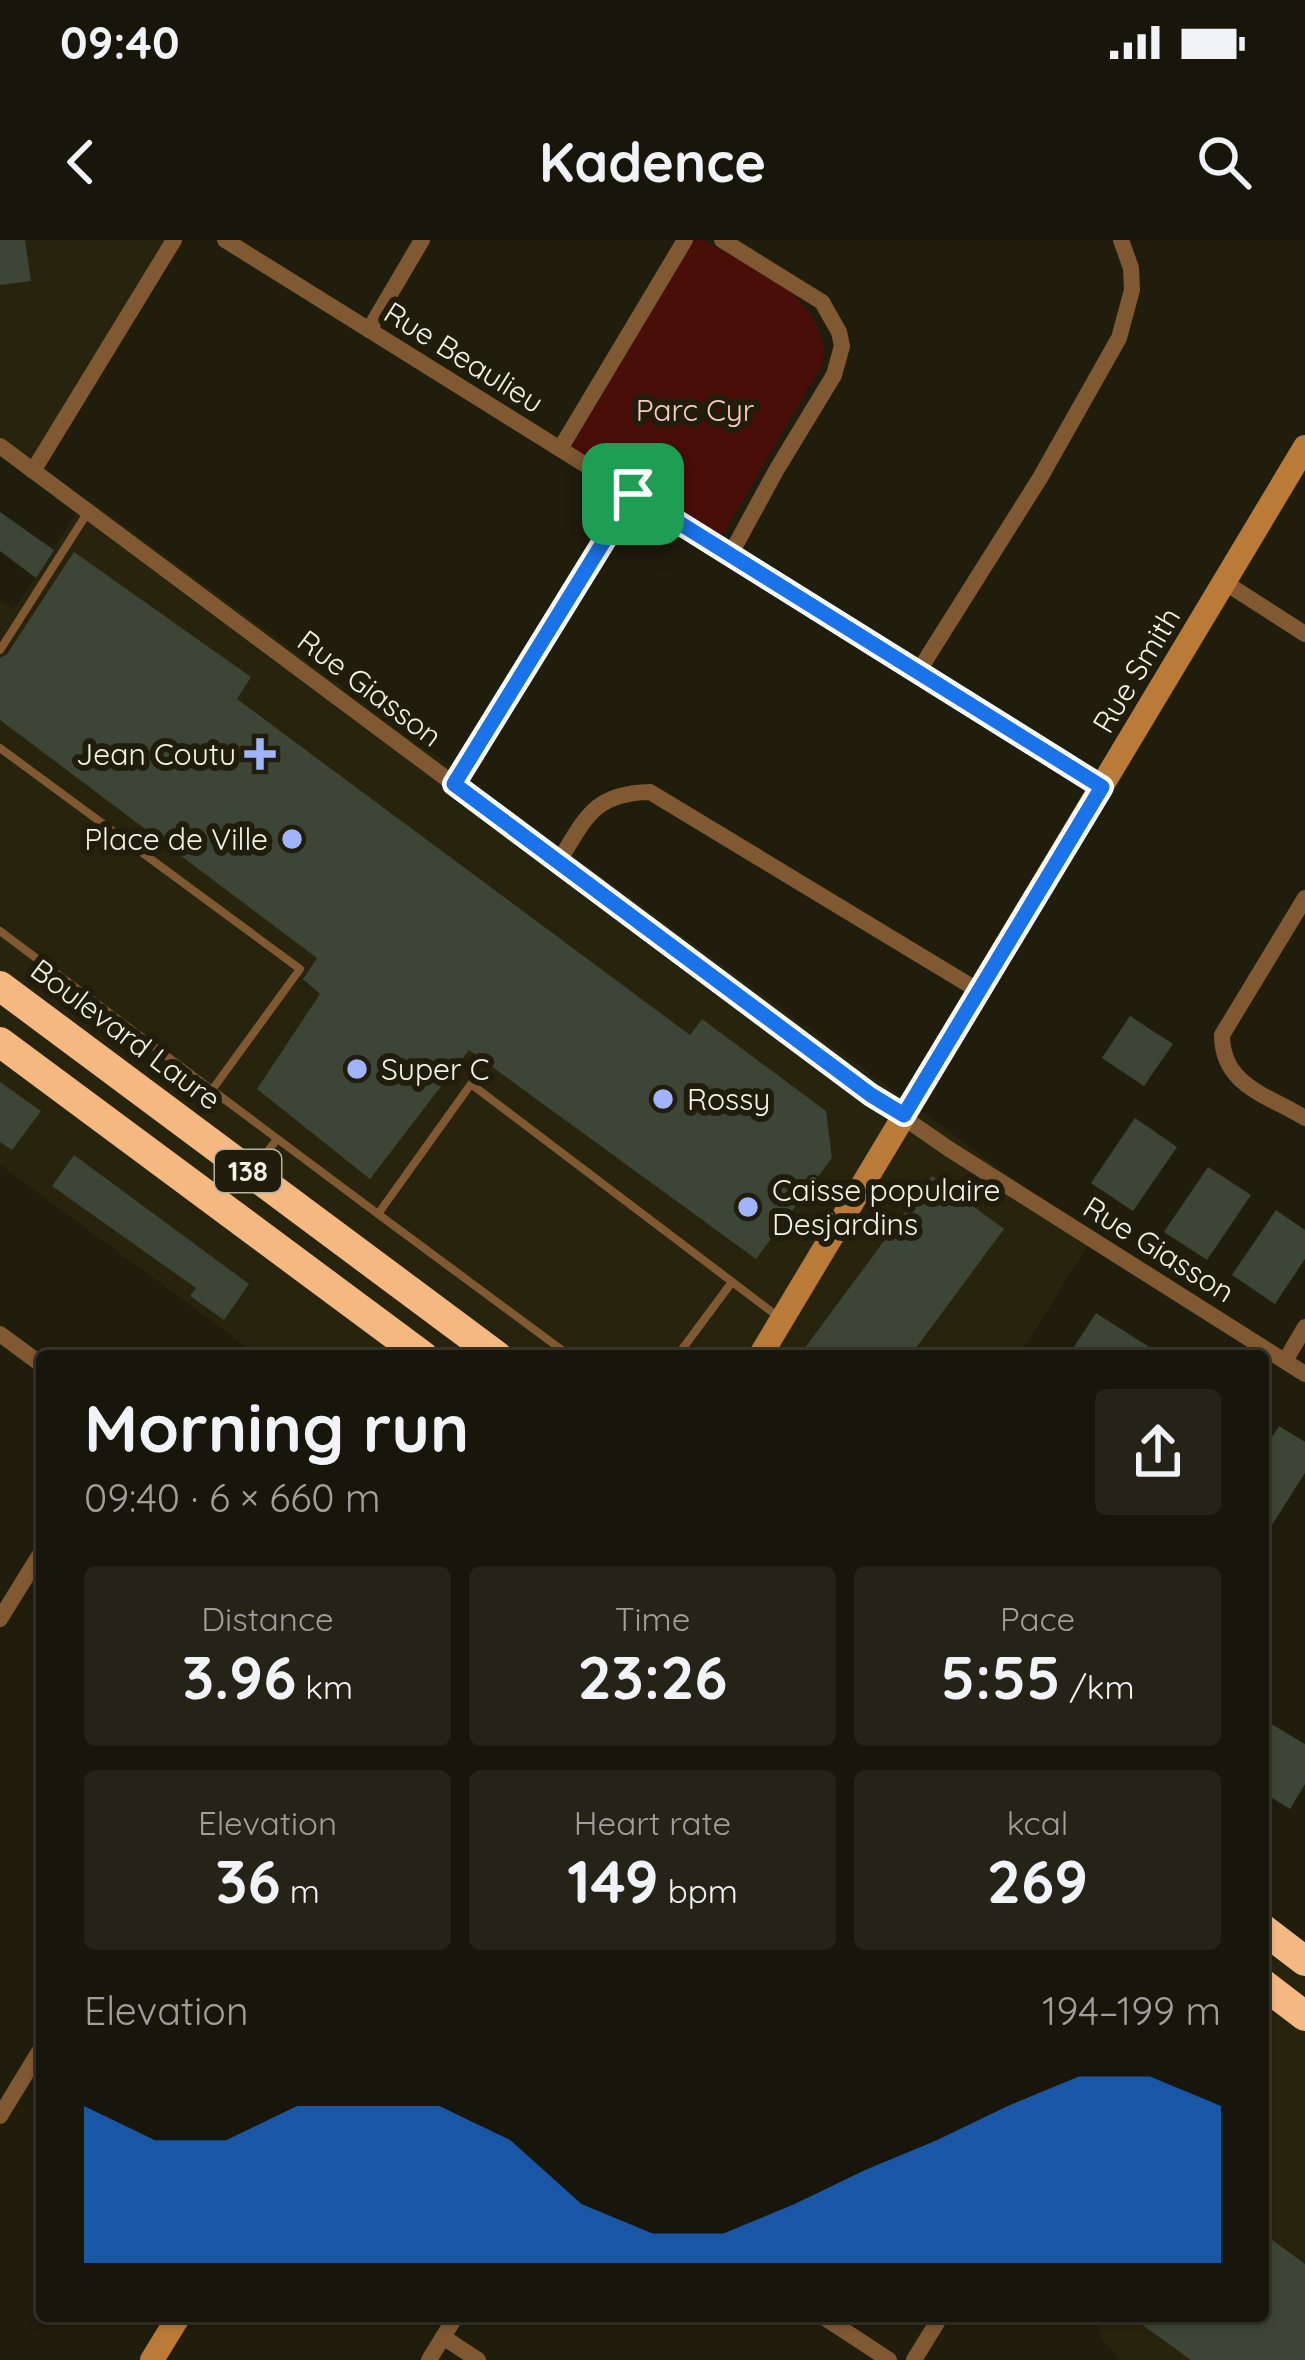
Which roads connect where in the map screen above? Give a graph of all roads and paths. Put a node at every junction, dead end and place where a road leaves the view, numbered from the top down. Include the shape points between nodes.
1 (174, 240) edge
2 (225, 240) edge
3 (422, 240) edge
4 (685, 240) edge
5 (722, 240) edge
6 (1121, 240) edge
7 (369, 330) junction
8 (0, 446) edge
9 (1305, 447) edge
10 (560, 448) junction
11 (33, 471) junction
12 (633, 494) junction
13 (89, 510) junction
14 (730, 555) junction
15 (1224, 582) junction
16 (1305, 634) edge
17 (0, 650) edge
18 (918, 672) junction
19 (0, 748) edge
20 (454, 784) junction
21 (1102, 787) junction
22 (557, 864) junction
23 (1305, 898) edge
24 (0, 932) edge
25 (0, 986) edge
26 (979, 991) junction
27 (0, 1042) edge
28 (212, 1090) junction
29 (904, 1115) junction
30 (1305, 1118) edge
31 (277, 1138) junction
32 (252, 1174) junction
33 (378, 1214) junction
34 (732, 1282) junction
35 (782, 1320) junction
36 (1305, 1327) edge
37 (0, 1334) edge
38 (415, 1350) edge
39 (489, 1350) edge
40 (562, 1350) edge
41 (681, 1350) edge
42 (764, 1350) edge
43 (1268, 1350) edge
44 (1269, 1351) edge
45 (36, 1361) edge
46 (1285, 1361) junction
47 (1305, 1374) edge
48 (36, 1561) edge
49 (0, 1619) edge
50 (1269, 1934) edge
51 (1305, 1961) edge
52 (1269, 1989) edge
53 (1305, 2016) edge
54 (36, 2057) edge
55 (0, 2116) edge
56 (174, 2322) edge
57 (452, 2322) edge
58 (831, 2322) edge
59 (937, 2322) edge
60 (443, 2337) junction
61 (152, 2360) edge
62 (429, 2360) edge
63 (478, 2360) edge
64 (889, 2360) edge
65 (914, 2360) edge

1 - 11 street
2 - 7 street, Rue Beaulieu
3 - 7 street
4 - 10 street
5 - 14 street via 822,302 842,346 834,375
6 - 18 street via 1132,290 1119,338
7 - 10 street, Rue Beaulieu
8 - 11 street, Rue Giasson
9 - 15 street, Rue Smith
10 - 12 street, Rue Beaulieu
11 - 13 street, Rue Giasson
12 - 14 street, Rue Beaulieu
12 - 20 street
13 - 17 lane
13 - 20 street, Rue Giasson
14 - 18 street, Rue Beaulieu
15 - 16 street
15 - 21 street, Rue Smith
18 - 21 street, Rue Beaulieu
19 - 28 lane via 300,969
20 - 22 street, Rue Giasson
21 - 26 street, Rue Smith
22 - 26 street via 604,802 650,793
22 - 29 street, Rue Giasson
23 - 30 street via 1222,1035 1224,1060 1240,1083
24 - 28 lane
25 - 32 highway, Boulevard Laure / 138
26 - 29 street, Rue Smith
27 - 38 highway, 138
28 - 31 lane
29 - 35 street, Rue Smith
29 - 43 street, Rue Giasson
31 - 32 lane
31 - 33 lane
32 - 39 highway, Boulevard Laure / 138
33 - 34 lane via 471,1084
33 - 40 lane
34 - 35 lane
34 - 41 lane
35 - 42 street, Rue Smith
36 - 46 street
37 - 45 street
44 - 46 street, Rue Giasson
46 - 47 street, Rue Giasson
48 - 49 street
50 - 51 highway
52 - 53 highway
54 - 55 street
56 - 61 street
57 - 60 street
58 - 64 street
59 - 65 street
60 - 62 street
60 - 63 street

